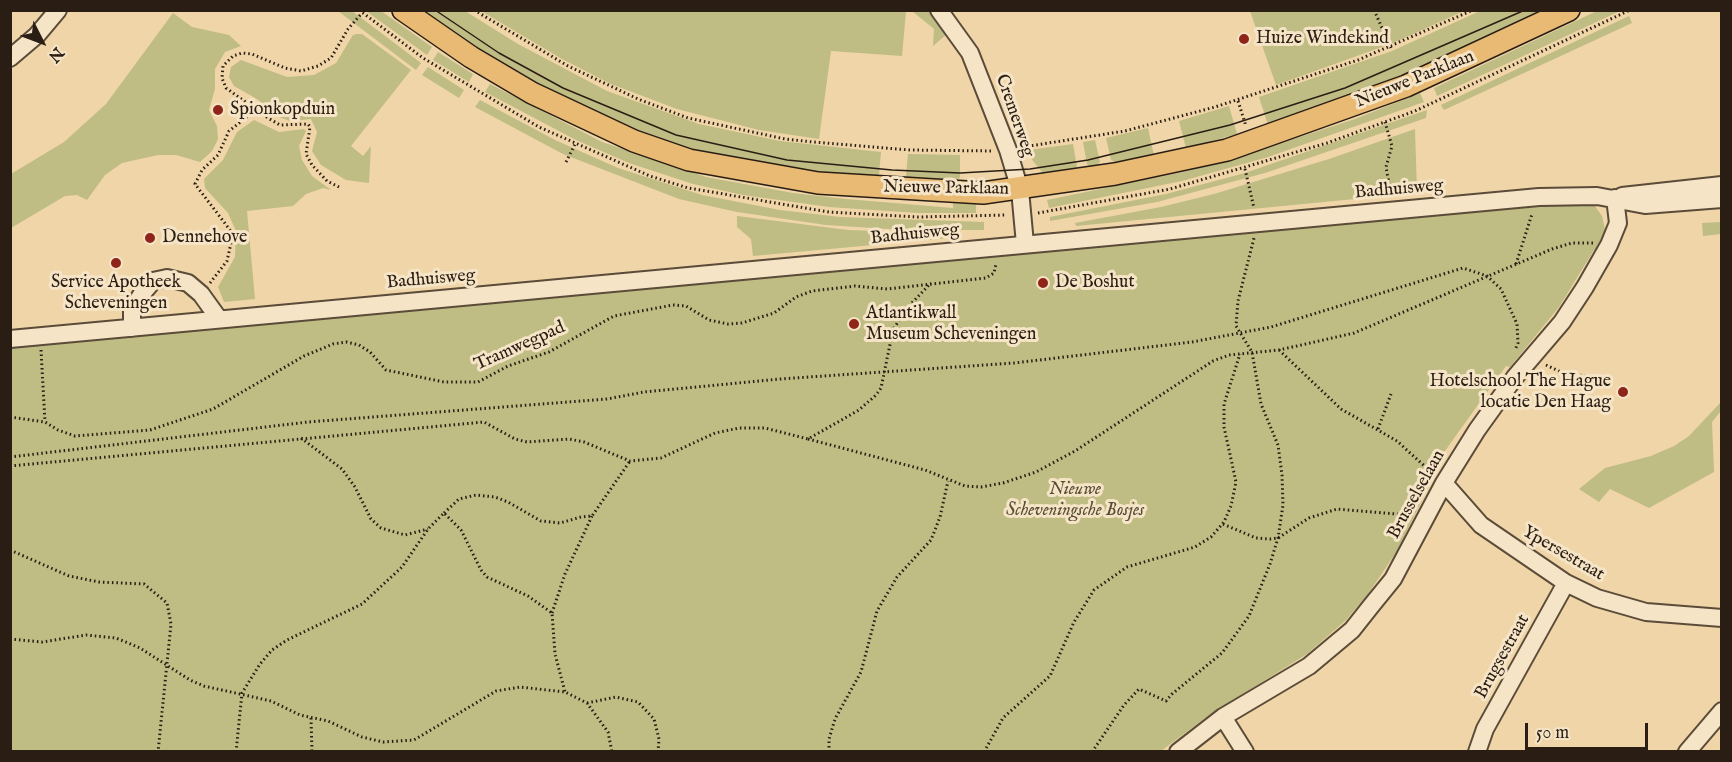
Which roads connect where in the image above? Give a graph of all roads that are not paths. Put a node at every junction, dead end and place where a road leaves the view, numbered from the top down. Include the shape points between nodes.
1 (58, 10) edge
2 (404, 10) edge
3 (939, 10) edge
4 (1569, 10) edge
5 (10, 58) edge
6 (1722, 184) edge
7 (1020, 190) junction
8 (1616, 198) junction
9 (1722, 199) edge
10 (1025, 244) junction
11 (219, 319) junction
12 (132, 328) junction
13 (10, 339) edge
14 (1444, 483) junction
15 (1566, 583) junction
16 (1722, 618) edge
17 (1722, 711) edge
18 (1223, 717) junction
19 (1178, 752) edge
20 (1245, 752) edge
21 (1477, 752) edge
22 (1687, 752) edge

1 - 5 street
2 - 7 main road, Nieuwe Parklaan via 532,93 634,141 689,159 776,177 882,189 982,193
3 - 7 street, Cremerweg via 970,53
4 - 7 main road, Nieuwe Parklaan via 1406,86 1227,150
6 - 8 street, Badhuisweg
7 - 10 street, Cremerweg
8 - 9 street, Badhuisweg via 1645,205
8 - 10 street, Badhuisweg via 1539,196
8 - 14 street, Brusselselaan via 1618,223 1609,245 1562,322 1477,429
10 - 11 street, Badhuisweg
11 - 12 street, Badhuisweg
11 - 12 street via 188,283 167,278 153,281 132,309
12 - 13 street, Badhuisweg
14 - 15 street, Ypersestraat via 1481,525
14 - 18 street, Brusselselaan via 1393,579 1352,630 1309,666
15 - 16 street, Ypersestraat via 1646,612
15 - 21 street, Brugsestraat via 1485,729
17 - 22 street
18 - 19 street, Brusselselaan
18 - 20 street

